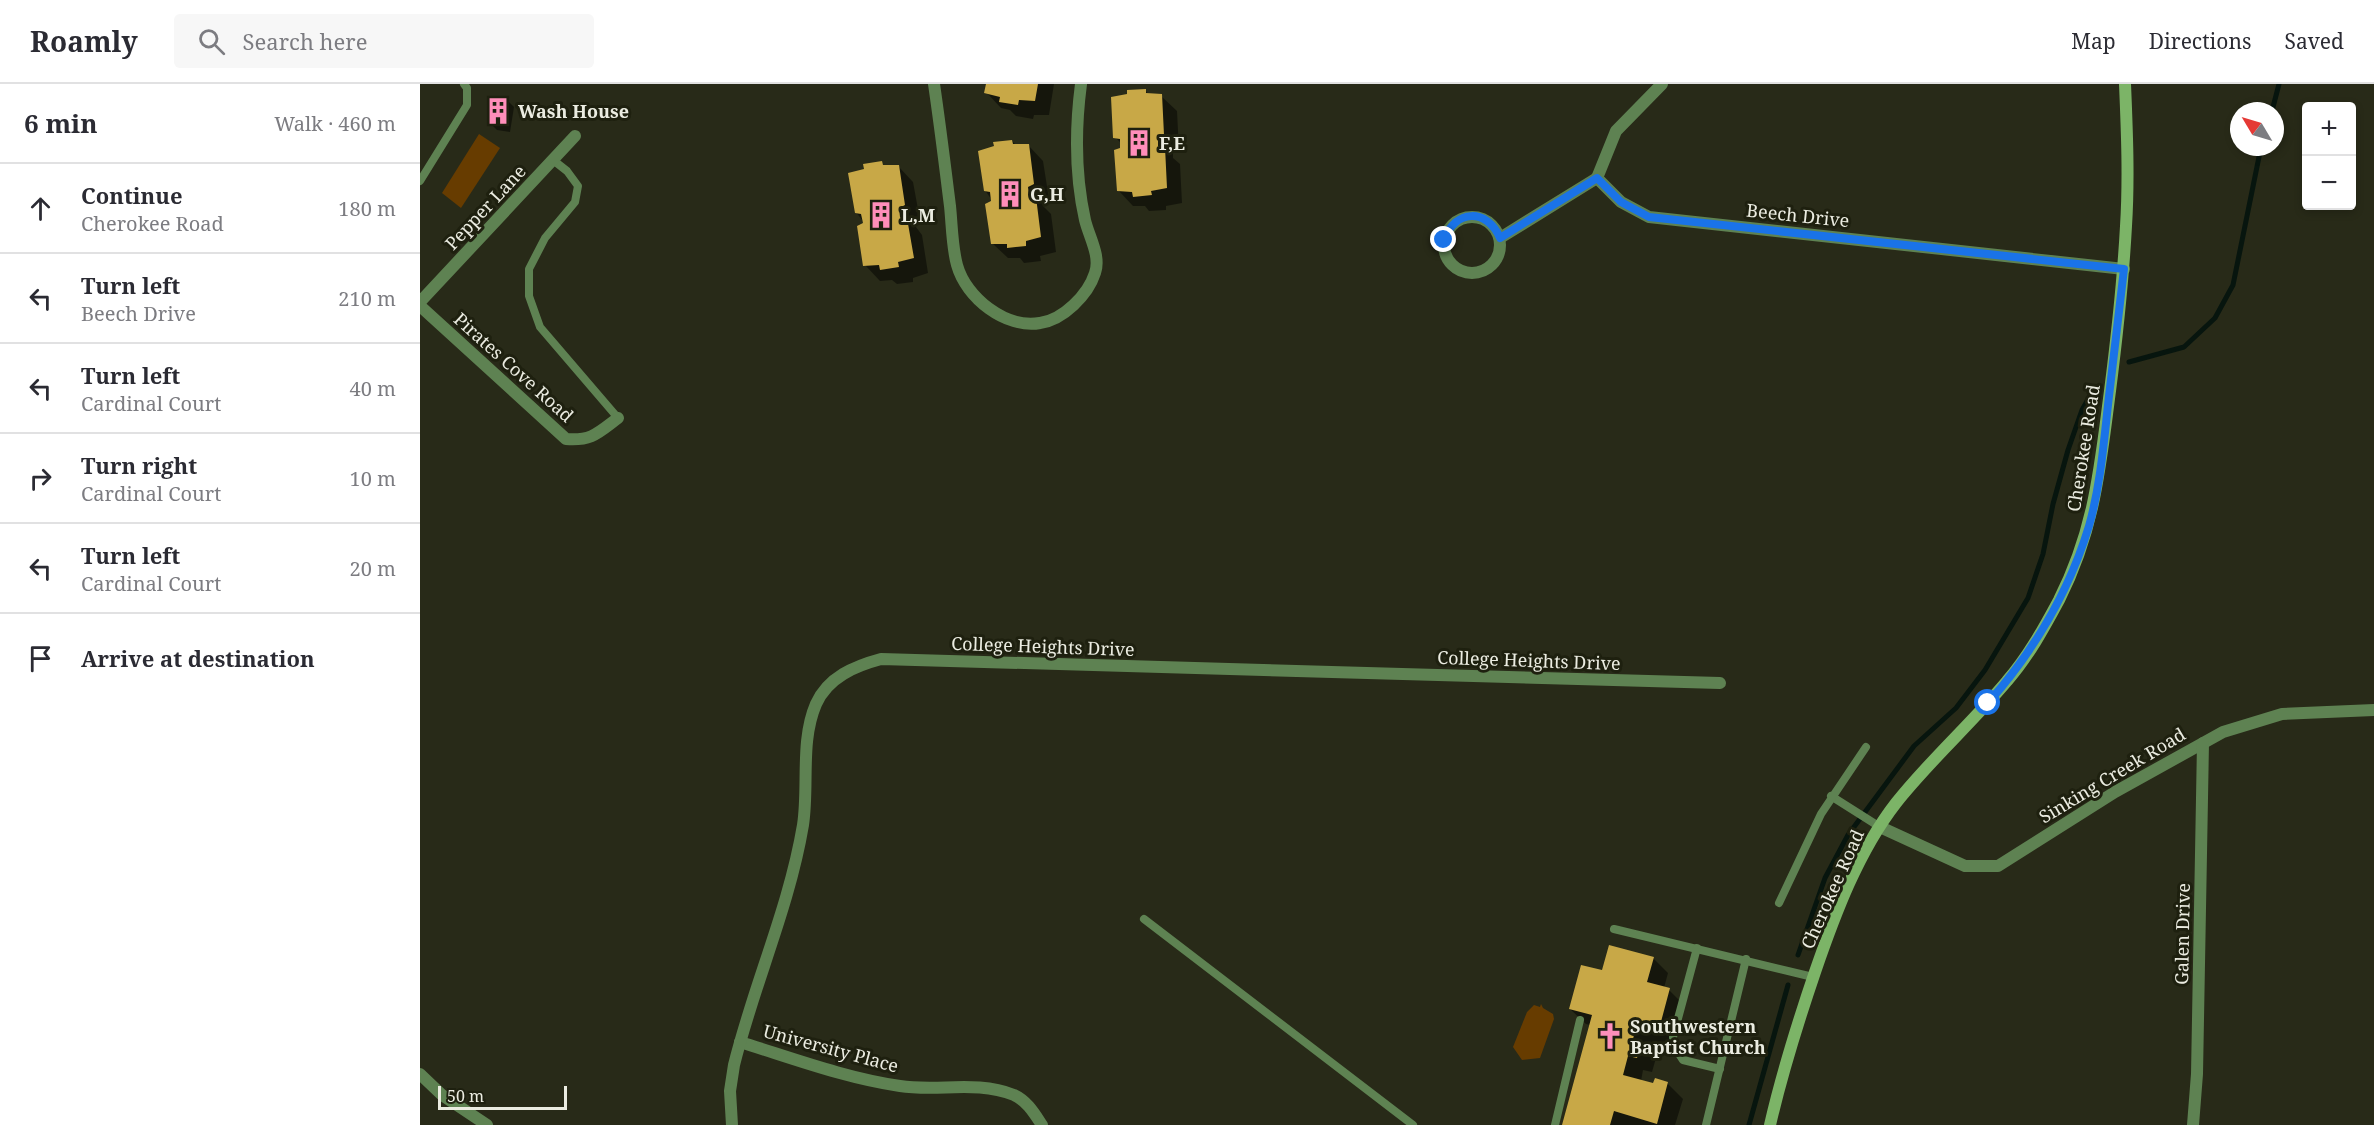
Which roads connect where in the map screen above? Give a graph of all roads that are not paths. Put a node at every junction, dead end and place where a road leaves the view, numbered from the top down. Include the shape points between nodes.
1 (464, 84) edge
2 (934, 84) edge
3 (1081, 84) edge
4 (1662, 84) edge
5 (2126, 84) edge
6 (575, 136) dead end
7 (553, 160) junction
8 (1597, 178) junction
9 (420, 181) edge
10 (1500, 238) junction
11 (2124, 269) junction
12 (420, 304) edge
13 (618, 418) joint
14 (1719, 683) dead end
15 (2374, 710) edge
16 (2203, 743) junction
17 (1866, 747) dead end
18 (1832, 796) junction
19 (1880, 827) junction
20 (1779, 903) dead end
21 (1144, 919) dead end
22 (1614, 929) dead end
23 (1696, 948) junction
24 (1746, 960) junction
25 (1813, 977) junction
26 (1581, 1020) dead end
27 (740, 1042) junction
28 (1720, 1069) junction
29 (420, 1074) edge
30 (487, 1125) edge
31 (732, 1125) edge
32 (1041, 1125) edge
33 (1413, 1125) edge
34 (1555, 1125) edge
35 (1706, 1125) edge
36 (1770, 1125) edge
37 (2193, 1125) edge

1 - 9 lane via 467,105
2 - 3 street via 957,266 973,295 1007,319 1030,325 1062,316 1095,273 1097,259 1085,220 1077,170
4 - 8 street via 1616,131
5 - 11 main road, Cherokee Road via 2128,178
6 - 7 street, Pepper Lane
7 - 12 street, Pepper Lane
7 - 13 lane via 578,186 575,202 545,238 529,269 530,296 540,327
8 - 10 street
8 - 11 street, Beech Drive via 1621,202 1649,217
10 - 10 street via 1487,220 1466,217 1455,221 1448,230 1444,251 1456,269 1478,273 1496,260
11 - 19 main road, Cherokee Road via 2102,466 2076,563 2036,641 2010,679 1915,781
12 - 13 street, Pirates Cove Road via 566,439 594,437
14 - 27 street, College Heights Drive via 881,659 858,665 823,692 809,724 803,825 788,892
15 - 16 street, Sinking Creek Road via 2282,714 2223,732
16 - 19 street, Sinking Creek Road via 2115,792 1998,866 1965,866
16 - 37 street, Galen Drive via 2198,1074
17 - 18 lane
18 - 19 lane
18 - 20 lane
19 - 25 main road, Cherokee Road via 1841,903
21 - 33 lane
22 - 23 lane
23 - 24 lane
23 - 28 lane via 1672,1037 1683,1060
24 - 25 lane
24 - 28 lane
25 - 36 main road, Cherokee Road
26 - 34 lane
27 - 31 street, College Heights Drive via 729,1091
27 - 32 street, University Place via 876,1083 904,1087 974,1086 998,1091 1015,1096 1032,1108
28 - 35 lane
29 - 30 street via 442,1095

